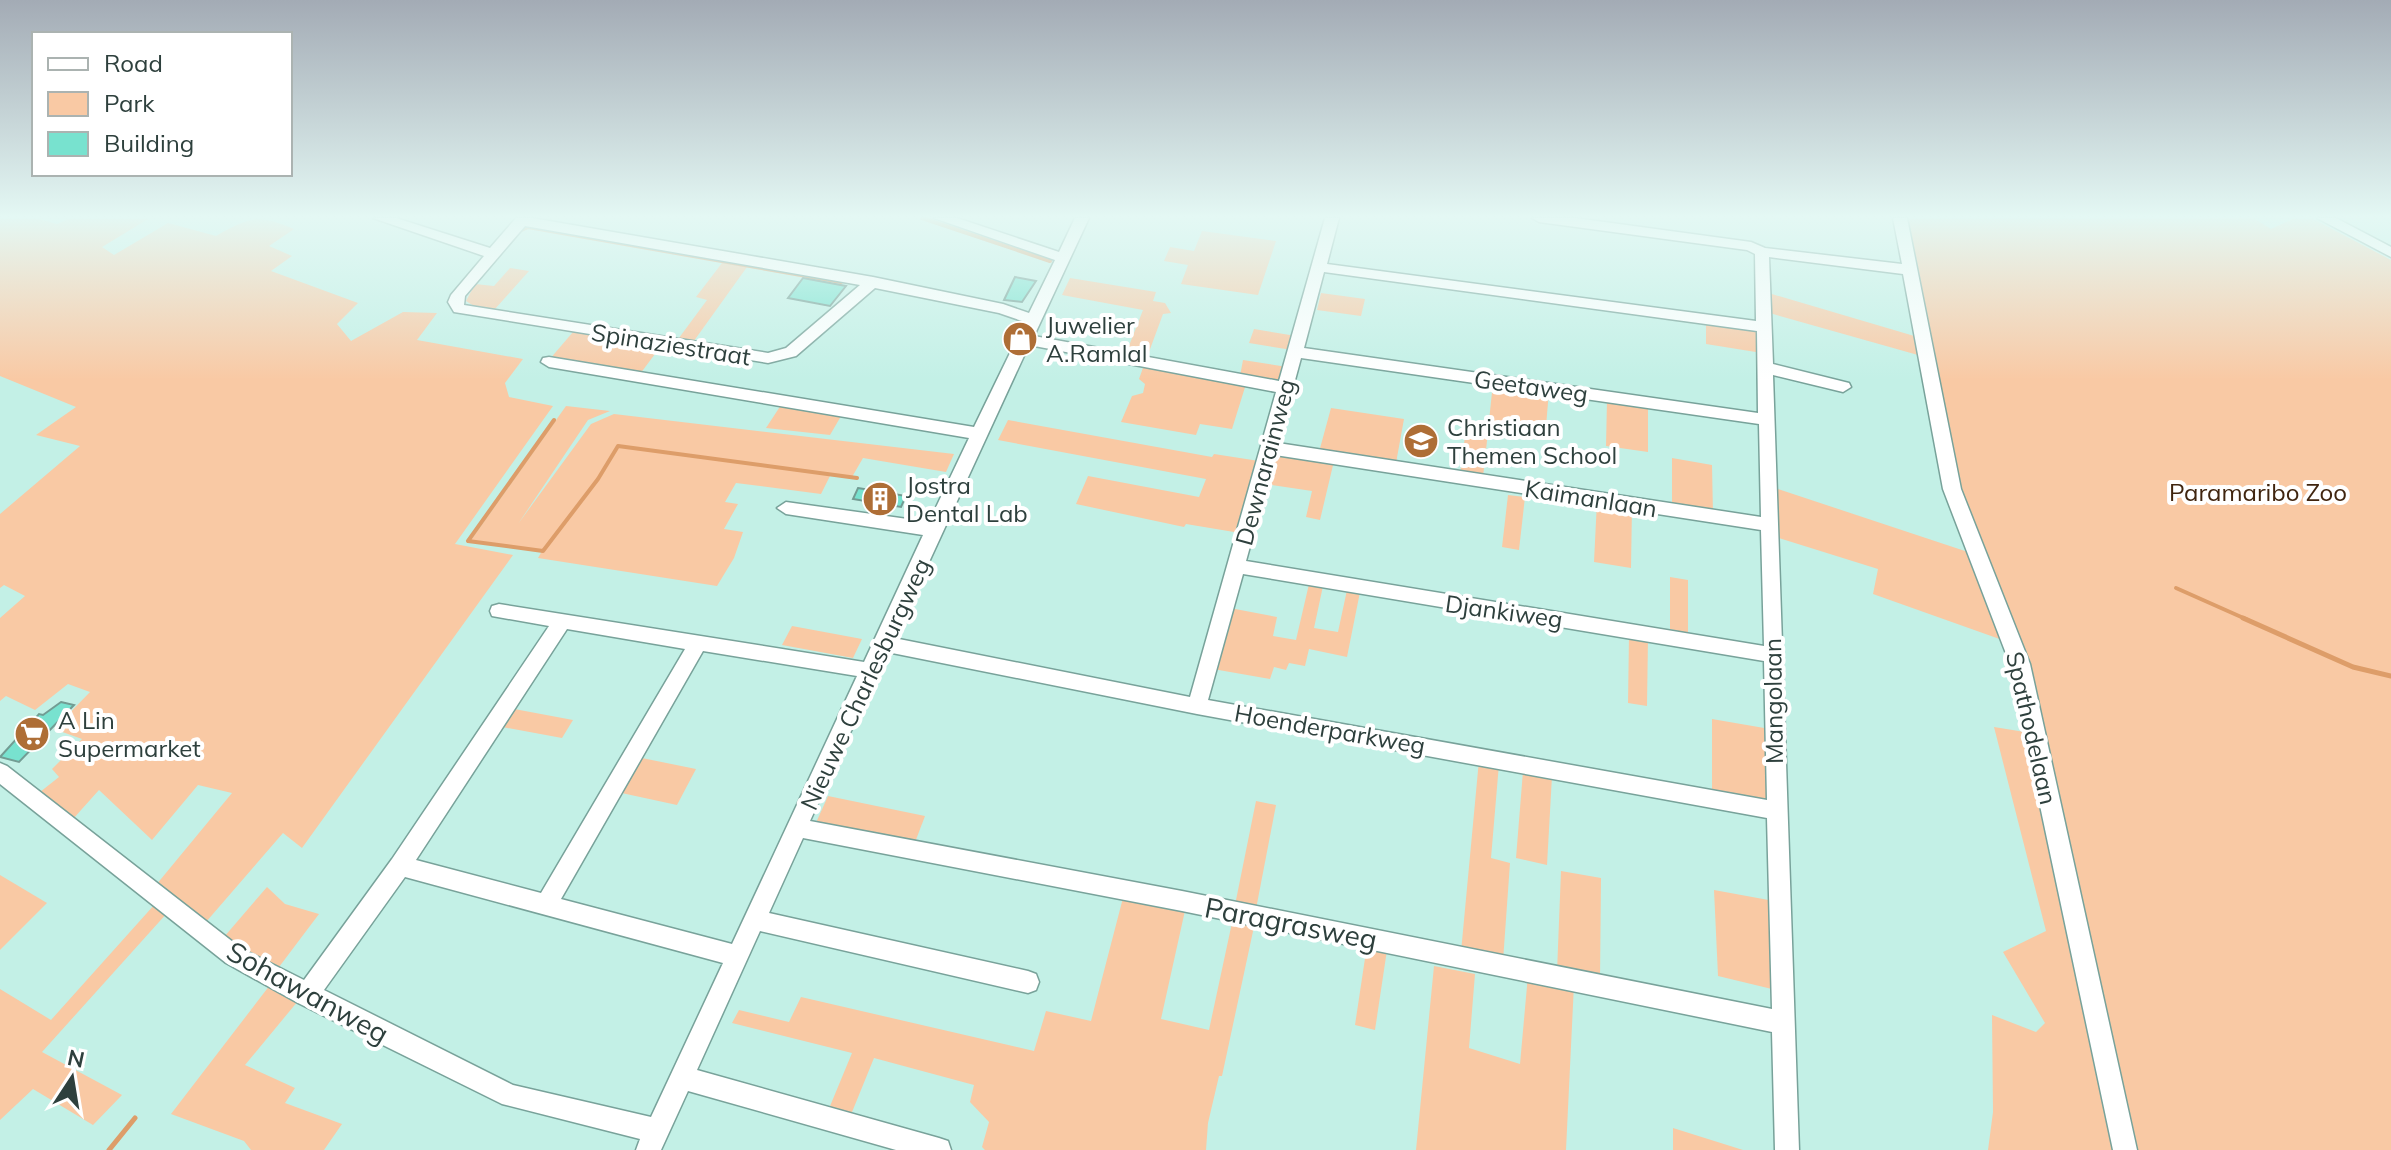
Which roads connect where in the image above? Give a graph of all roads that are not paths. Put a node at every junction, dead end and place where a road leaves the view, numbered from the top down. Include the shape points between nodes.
1 (476, 272) edge
2 (815, 272) edge
3 (1057, 272) edge
4 (1318, 272) edge
5 (1354, 272) edge
6 (1763, 272) edge
7 (1910, 272) edge
8 (873, 282) junction
9 (1034, 320) junction
10 (1764, 327) junction
11 (1025, 339) junction
12 (1295, 352) junction
13 (549, 362) dead end
14 (1766, 367) junction
15 (1843, 387) dead end
16 (1285, 388) junction
17 (1768, 420) junction
18 (980, 434) junction
19 (1270, 448) junction
20 (786, 508) dead end
21 (1770, 525) junction
22 (936, 530) junction
23 (1237, 566) junction
24 (499, 611) dead end
25 (563, 621) junction
26 (699, 642) junction
27 (884, 644) junction
28 (1772, 655) junction
29 (871, 671) junction
30 (1197, 706) junction
31 (0, 772) edge
32 (1777, 811) junction
33 (798, 828) junction
34 (400, 866) junction
35 (545, 906) junction
36 (755, 920) junction
37 (738, 956) junction
38 (1028, 982) dead end
39 (306, 995) junction
40 (1784, 1023) junction
41 (681, 1077) junction
42 (653, 1140) edge
43 (939, 1150) edge
44 (1787, 1150) edge
45 (2125, 1150) edge

1 - 8 street, Spinaziestraat via 458,295 459,309 768,358 791,352
2 - 8 street
3 - 9 street, Nieuwe Charlesburgweg
4 - 12 street, Dewnarainweg
5 - 10 street
6 - 10 street, Mangolaan
7 - 45 street, Spathodelaan via 1952,489 2020,664
8 - 9 street
9 - 11 street, Nieuwe Charlesburgweg
10 - 14 street, Mangolaan
11 - 16 street
11 - 18 street, Nieuwe Charlesburgweg
12 - 16 street, Dewnarainweg
12 - 17 street, Geetaweg
13 - 18 street
14 - 15 street
14 - 17 street, Mangolaan
16 - 19 street, Dewnarainweg
17 - 21 street, Mangolaan
18 - 22 street, Nieuwe Charlesburgweg
19 - 21 street, Kaimanlaan
19 - 23 street, Dewnarainweg
20 - 22 street
21 - 28 street, Mangolaan
22 - 27 street, Nieuwe Charlesburgweg
23 - 28 street, Djankiweg
23 - 30 street, Dewnarainweg
24 - 25 street
25 - 26 street
25 - 34 street
26 - 29 street
26 - 35 street
27 - 29 street, Nieuwe Charlesburgweg
27 - 30 street, Hoenderparkweg
28 - 32 street, Mangolaan
29 - 33 street, Nieuwe Charlesburgweg
30 - 32 street, Hoenderparkweg
31 - 39 street, Sohawanweg via 234,956
32 - 40 street, Mangolaan
33 - 36 street, Nieuwe Charlesburgweg
33 - 40 street, Paragrasweg
34 - 35 street
34 - 39 street
35 - 37 street
36 - 37 street, Nieuwe Charlesburgweg
36 - 38 street
37 - 41 street, Nieuwe Charlesburgweg
39 - 42 street, Sohawanweg via 510,1096
40 - 44 street, Mangolaan
41 - 42 street, Nieuwe Charlesburgweg
41 - 43 street

